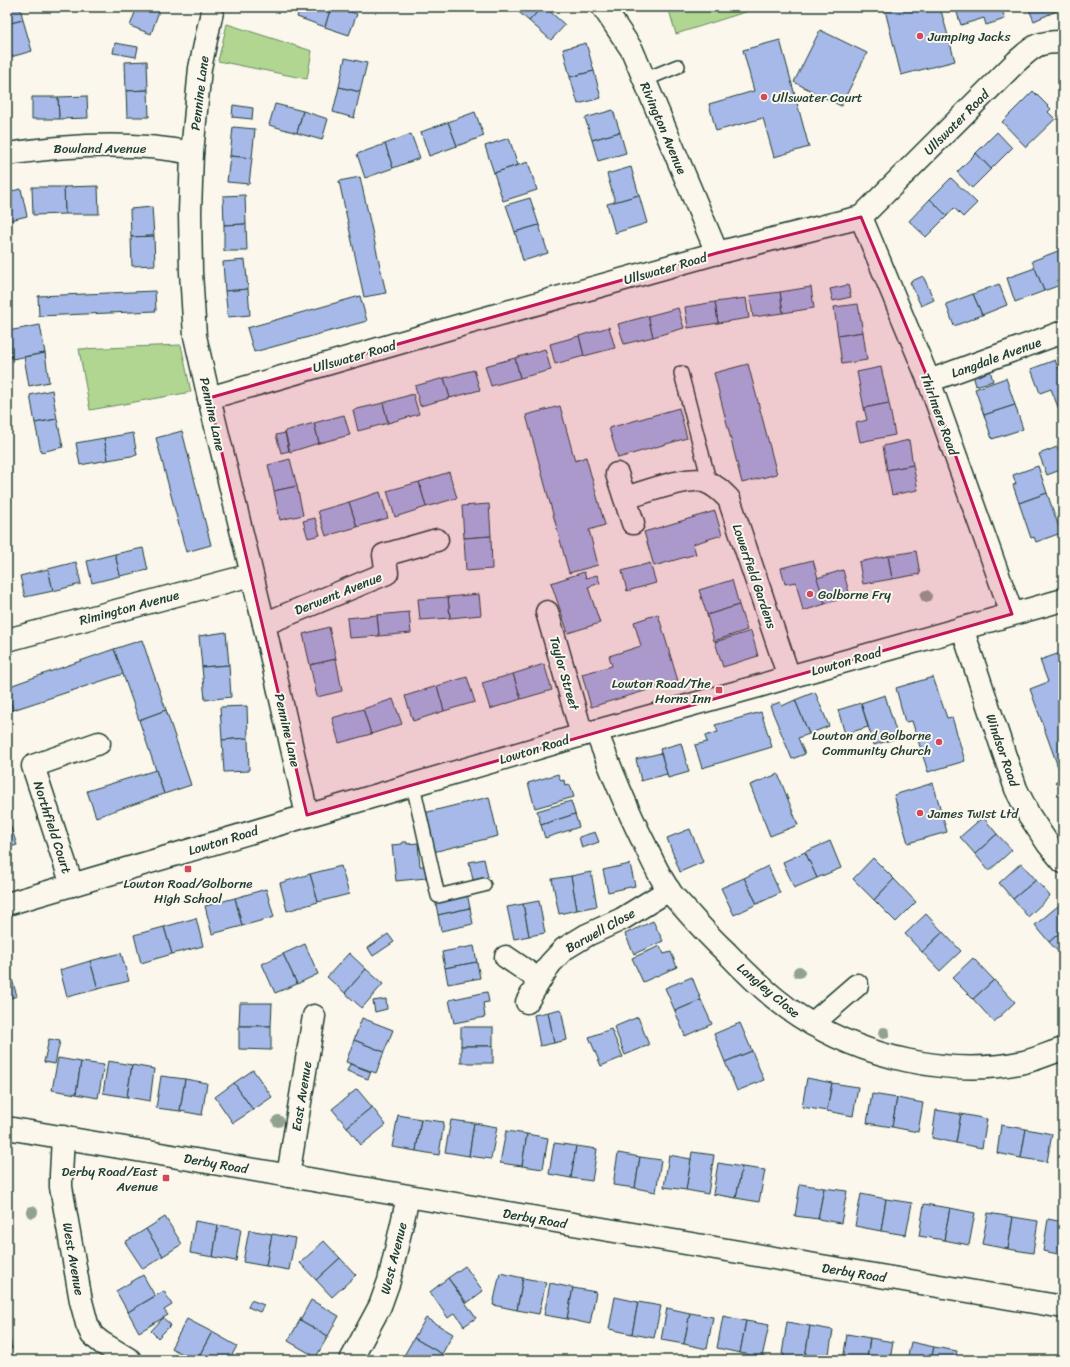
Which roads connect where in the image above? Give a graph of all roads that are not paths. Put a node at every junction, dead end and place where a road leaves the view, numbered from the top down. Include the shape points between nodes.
1 (214, 7) edge
2 (602, 7) edge
3 (1063, 42) edge
4 (678, 66) dead end
5 (644, 80) junction
6 (192, 152) junction
7 (7, 153) edge
8 (861, 217) junction
9 (717, 253) junction
10 (1063, 332) edge
11 (681, 373) dead end
12 (929, 382) junction
13 (209, 398) junction
14 (617, 474) dead end
15 (710, 484) junction
16 (625, 498) junction
17 (633, 523) dead end
18 (437, 540) dead end
19 (251, 575) junction
20 (1063, 600) edge
21 (547, 612) dead end
22 (1012, 614) junction
23 (264, 624) junction
24 (962, 628) junction
25 (7, 640) edge
26 (789, 677) junction
27 (589, 733) junction
28 (98, 743) dead end
29 (412, 785) junction
30 (307, 815) junction
31 (1063, 862) edge
32 (72, 885) junction
33 (484, 885) dead end
34 (669, 890) junction
35 (7, 904) edge
36 (506, 957) dead end
37 (540, 980) junction
38 (857, 985) dead end
39 (526, 1002) dead end
40 (314, 1016) dead end
41 (812, 1024) junction
42 (1063, 1049) edge
43 (7, 1128) edge
44 (62, 1137) junction
45 (288, 1176) junction
46 (408, 1197) junction
47 (1063, 1307) edge
48 (130, 1360) edge
49 (351, 1360) edge

1 - 6 street, Pennine Lane via 200,68
2 - 5 street, Rivington Avenue via 632,50
3 - 8 street, Ullswater Road via 1046,42 1034,47
4 - 5 lane
5 - 9 street, Rivington Avenue
6 - 7 street, Bowland Avenue via 171,148 97,145
6 - 13 street, Pennine Lane via 192,286 196,336
8 - 9 street, Ullswater Road
8 - 12 street, Thirlmere Road
9 - 13 street, Ullswater Road
10 - 12 street, Langdale Avenue
11 - 15 lane
12 - 22 street, Thirlmere Road
13 - 19 street, Pennine Lane
14 - 16 street
15 - 16 street, Lowerfield Gardens via 702,480 685,481
15 - 26 street, Lowerfield Gardens via 719,488 729,499
16 - 17 street
18 - 23 street, Derwent Avenue via 384,555 388,573
19 - 23 street, Pennine Lane
19 - 25 street, Rimington Avenue
20 - 22 street, Lowton Road
21 - 27 street, Taylor Street
22 - 24 street, Lowton Road
23 - 30 street, Pennine Lane
24 - 26 street, Lowton Road
24 - 31 street, Windsor Road via 1016,789 1029,815
26 - 27 street, Lowton Road
27 - 29 street, Lowton Road
27 - 34 street, Langley Close
28 - 32 street, Northfield Court via 33,766
29 - 30 street, Lowton Road
29 - 33 lane via 438,896
30 - 32 street, Lowton Road
32 - 35 street, Lowton Road
34 - 37 street, Barwell Close via 622,919 564,949
34 - 41 street, Langley Close via 733,960 797,1015
36 - 37 street
37 - 39 street, Barwell Close
38 - 41 street
40 - 45 street, East Avenue
41 - 42 street, Langley Close via 852,1044 904,1060 943,1066 983,1067 1024,1062
43 - 44 street, Derby Road
44 - 45 street, Derby Road
44 - 48 street, West Avenue via 62,1187 87,1324 92,1335
45 - 46 street, Derby Road
46 - 47 street, Derby Road
46 - 49 street, West Avenue via 385,1294

